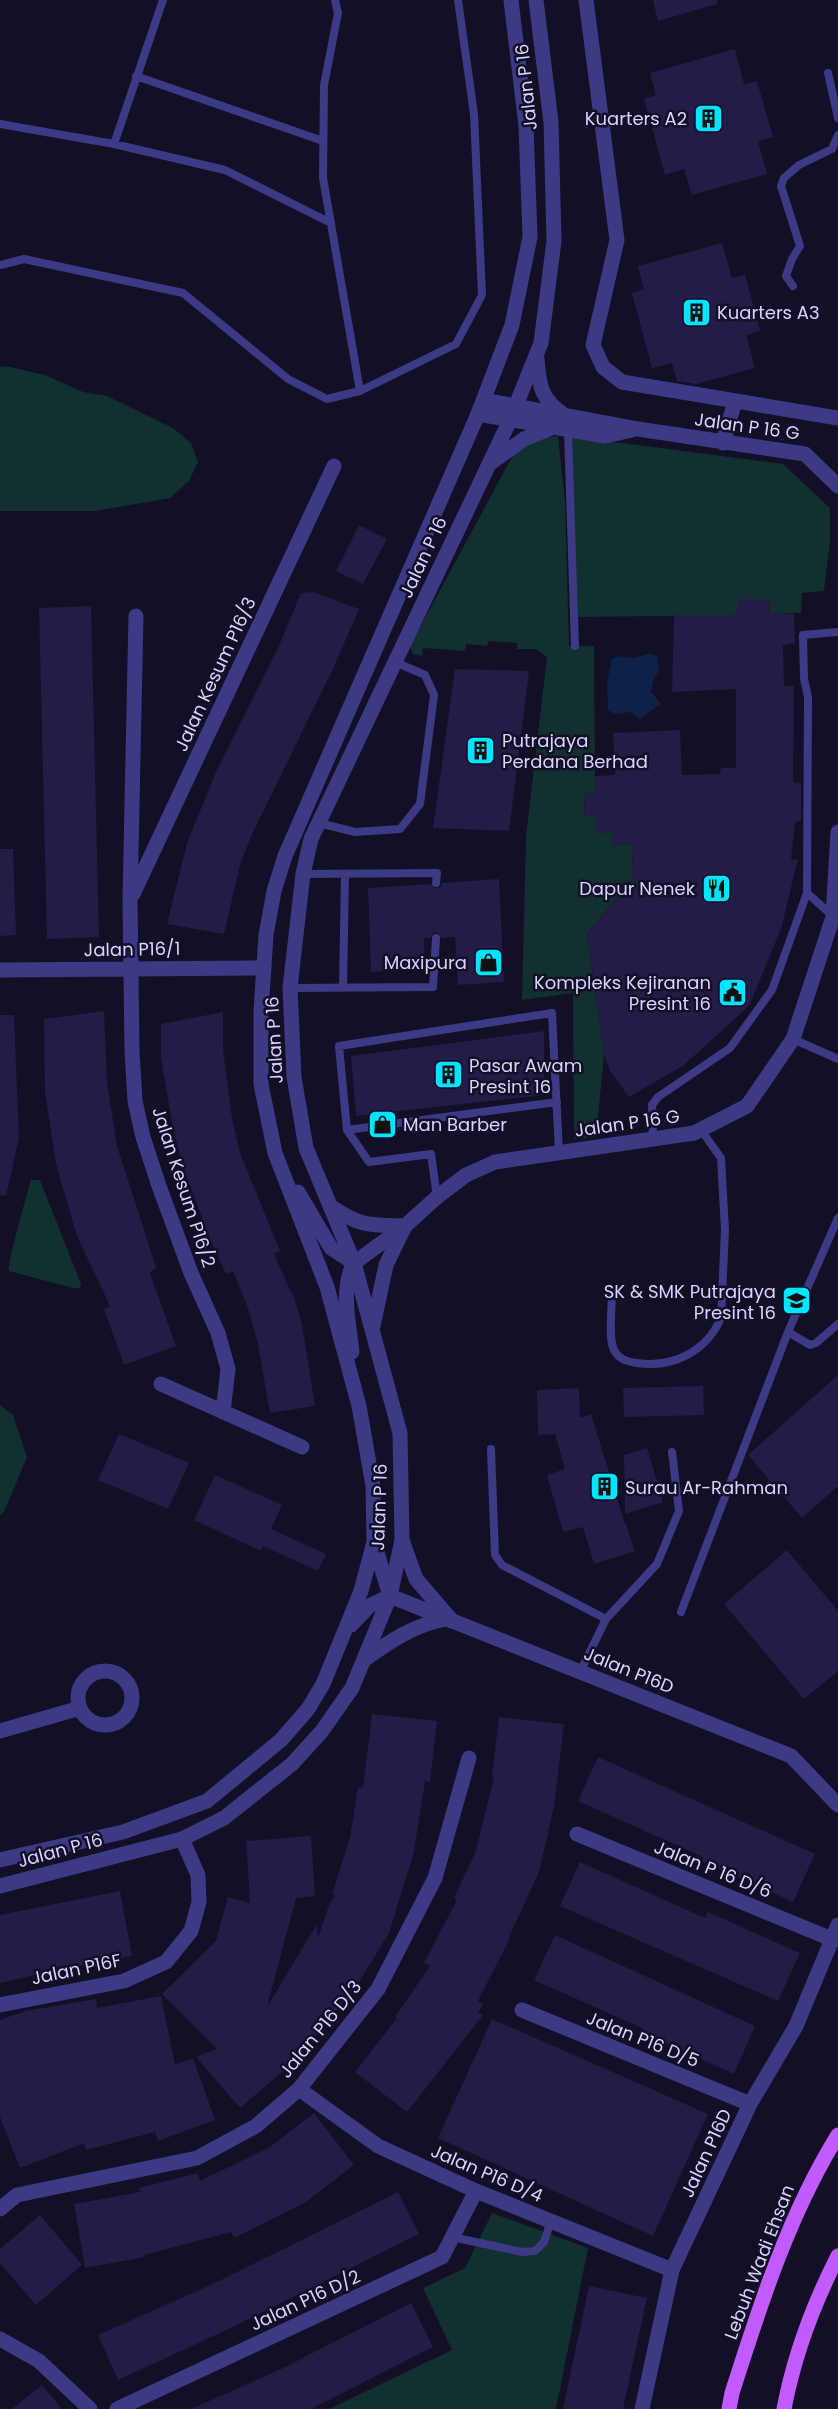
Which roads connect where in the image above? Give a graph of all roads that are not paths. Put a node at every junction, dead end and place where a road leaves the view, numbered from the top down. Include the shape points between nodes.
1 (163, 0) edge
2 (335, 0) edge
3 (458, 0) edge
4 (511, 0) edge
5 (536, 0) edge
6 (586, 0) edge
7 (828, 73) dead end
8 (136, 76) junction
9 (838, 118) edge
10 (0, 124) edge
11 (838, 135) edge
12 (323, 141) junction
13 (114, 144) junction
14 (331, 223) junction
15 (0, 265) edge
16 (793, 286) dead end
17 (537, 353) junction
18 (360, 391) junction
19 (484, 400) junction
20 (735, 401) junction
21 (513, 413) junction
22 (478, 414) junction
23 (564, 415) junction
24 (838, 418) edge
25 (551, 428) junction
26 (638, 429) junction
27 (568, 431) junction
28 (723, 443) junction
29 (489, 465) junction
30 (334, 466) dead end
31 (838, 486) edge
32 (136, 616) dead end
33 (838, 632) edge
34 (575, 646) dead end
35 (395, 662) junction
36 (319, 823) junction
37 (838, 832) edge
38 (303, 874) junction
39 (345, 874) junction
40 (436, 883) dead end
41 (807, 893) junction
42 (130, 899) junction
43 (836, 918) edge
44 (436, 938) dead end
45 (131, 968) junction
46 (264, 968) junction
47 (0, 970) edge
48 (290, 988) junction
49 (343, 988) junction
50 (793, 1039) junction
51 (838, 1059) edge
52 (557, 1102) junction
53 (347, 1130) junction
54 (701, 1130) junction
55 (653, 1138) junction
56 (559, 1152) junction
57 (275, 1153) junction
58 (437, 1197) junction
59 (330, 1206) junction
60 (838, 1218) edge
61 (405, 1226) junction
62 (838, 1243) edge
63 (827, 1244) junction
64 (354, 1263) junction
65 (612, 1294) dead end
66 (838, 1324) edge
67 (372, 1330) junction
68 (788, 1332) junction
69 (161, 1384) dead end
70 (357, 1397) junction
71 (223, 1412) junction
72 (302, 1447) dead end
73 (490, 1449) dead end
74 (672, 1452) dead end
75 (402, 1540) junction
76 (374, 1542) junction
77 (390, 1596) junction
78 (681, 1612) dead end
79 (606, 1619) junction
80 (449, 1620) junction
81 (343, 1634) junction
82 (363, 1660) junction
83 (580, 1672) junction
84 (80, 1707) dead end
85 (0, 1731) edge
86 (469, 1758) dead end
87 (838, 1805) edge
88 (577, 1834) dead end
89 (182, 1839) junction
90 (0, 1860) edge
91 (0, 1886) edge
92 (836, 1933) edge
93 (0, 2005) edge
94 (522, 2010) dead end
95 (299, 2089) junction
96 (750, 2104) junction
97 (838, 2135) edge
98 (476, 2191) junction
99 (0, 2209) edge
100 (551, 2221) junction
101 (452, 2237) junction
102 (838, 2256) edge
103 (672, 2270) junction
104 (0, 2339) edge
105 (90, 2409) edge
106 (117, 2409) edge
107 (642, 2409) edge
108 (729, 2409) edge
109 (784, 2409) edge

1 - 8 lane
2 - 12 lane via 338,13 324,85
3 - 18 lane via 474,114 482,295 456,344
4 - 19 street, Jalan P 16 via 526,126 530,237 512,326
5 - 17 street, Jalan P 16 via 551,122 554,241
6 - 20 street via 617,240 593,345 603,367 622,382
7 - 9 lane
8 - 12 lane
8 - 13 lane
10 - 13 lane
11 - 16 lane via 832,149 800,165 784,178 781,186 800,246 786,276
12 - 14 lane via 323,178
13 - 14 lane via 225,170
14 - 18 lane
15 - 18 lane via 24,259 183,293 288,380 327,399
17 - 21 street, Jalan P 16
17 - 23 street via 539,381 549,405
19 - 21 street, Jalan P 16 G
19 - 22 street, Jalan P 16
20 - 24 street
20 - 28 street
21 - 22 street, Jalan P 16 G
21 - 23 street, Jalan P 16 G
21 - 25 street, Jalan P 16 G
21 - 29 street, Jalan P 16
22 - 46 street, Jalan P 16 via 285,856 274,891
23 - 26 street, Jalan P 16 G
25 - 27 street, Jalan P 16 G
25 - 29 street via 524,439
26 - 27 street, Jalan P 16 G via 605,436
26 - 28 street, Jalan P 16 G
27 - 34 lane
28 - 31 street, Jalan P 16 G via 805,454
29 - 35 street, Jalan P 16
30 - 42 street, Jalan Kesum P16/3
32 - 42 street, Jalan Kesum P16/3
33 - 41 lane via 803,635 808,697
35 - 36 street, Jalan P 16
35 - 36 lane via 425,675 434,695 420,804 400,829 355,832
36 - 38 street, Jalan P 16
37 - 43 street, Jalan P 16 G
38 - 39 lane
38 - 48 street, Jalan P 16
39 - 40 lane via 437,873
39 - 49 lane
41 - 43 lane
41 - 55 lane via 772,990 730,1048 658,1097 652,1105
42 - 45 street, Jalan Kesum P16/3
43 - 50 street, Jalan P 16 G
44 - 49 lane via 433,987
45 - 46 street, Jalan P16/1
45 - 47 street, Jalan P16/1
45 - 71 street, Jalan Kesum P16/2 via 135,1101 159,1186 218,1334 228,1370
46 - 57 street, Jalan P 16 via 261,1084
48 - 49 lane
48 - 59 street, Jalan P 16 via 294,1077 306,1148
50 - 51 lane
50 - 54 street, Jalan P 16 G via 747,1106
52 - 53 lane
52 - 53 lane via 552,1013 339,1046
52 - 56 lane
53 - 58 lane via 369,1162 431,1154
54 - 55 street, Jalan P 16 G
54 - 65 lane via 721,1158 725,1230 721,1318 715,1331 685,1357 654,1365 628,1362 617,1356 612,1347
55 - 56 street, Jalan P 16 G
56 - 58 street, Jalan P 16 G via 495,1161 466,1175
57 - 64 street via 331,1248
57 - 70 street, Jalan P 16 via 327,1287
58 - 61 street, Jalan P 16 G
59 - 61 street via 366,1225
59 - 64 street, Jalan P 16
60 - 63 lane
61 - 64 street, Jalan P 16 G
61 - 67 street via 386,1265
62 - 63 lane
63 - 68 lane
64 - 67 street, Jalan P 16
64 - 70 street via 346,1290
66 - 68 lane via 810,1345
67 - 75 street, Jalan P 16 via 400,1433
68 - 78 lane
69 - 71 street
70 - 76 street, Jalan P 16 via 373,1486
71 - 72 street
73 - 79 lane via 495,1555 502,1564
74 - 79 lane via 679,1511 657,1564
75 - 77 street, Jalan P 16
75 - 80 street via 416,1579
76 - 77 street
76 - 81 street, Jalan P 16 via 361,1591
77 - 80 street, Jalan P16D
77 - 81 street via 369,1606
77 - 82 street, Jalan P 16
79 - 83 lane
80 - 82 street via 411,1630
80 - 83 street, Jalan P16D
81 - 90 street, Jalan P 16 via 323,1684 308,1709 281,1740 207,1801 123,1832
82 - 89 street, Jalan P 16 via 352,1688 322,1731 292,1764 224,1818
83 - 87 street, Jalan P16D via 791,1756
84 - 85 street
86 - 95 street, Jalan P16 D/3 via 435,1878 425,1898 378,1989
88 - 92 street, Jalan P 16 D/6
89 - 91 street, Jalan P 16
89 - 93 street, Jalan P16F via 198,1875 199,1902 191,1931 166,1962 124,1981
92 - 96 street, Jalan P16D via 796,2026
94 - 96 street, Jalan P16 D/5
95 - 98 street, Jalan P16 D/4 via 378,2146
95 - 99 street, Jalan P16 D/3 via 256,2127 197,2158 17,2195
96 - 103 street, Jalan P16D
97 - 108 main road, Lebuh Wadi Ehsan via 818,2167 765,2291
98 - 100 street, Jalan P16 D/4
98 - 101 street, Jalan P16 D/2
100 - 101 lane via 544,2242 535,2252
100 - 103 street, Jalan P16 D/4
101 - 106 street, Jalan P16 D/2 via 442,2257
102 - 109 main road via 821,2290 792,2370
103 - 107 street, Jalan P16D
104 - 105 street via 39,2361

